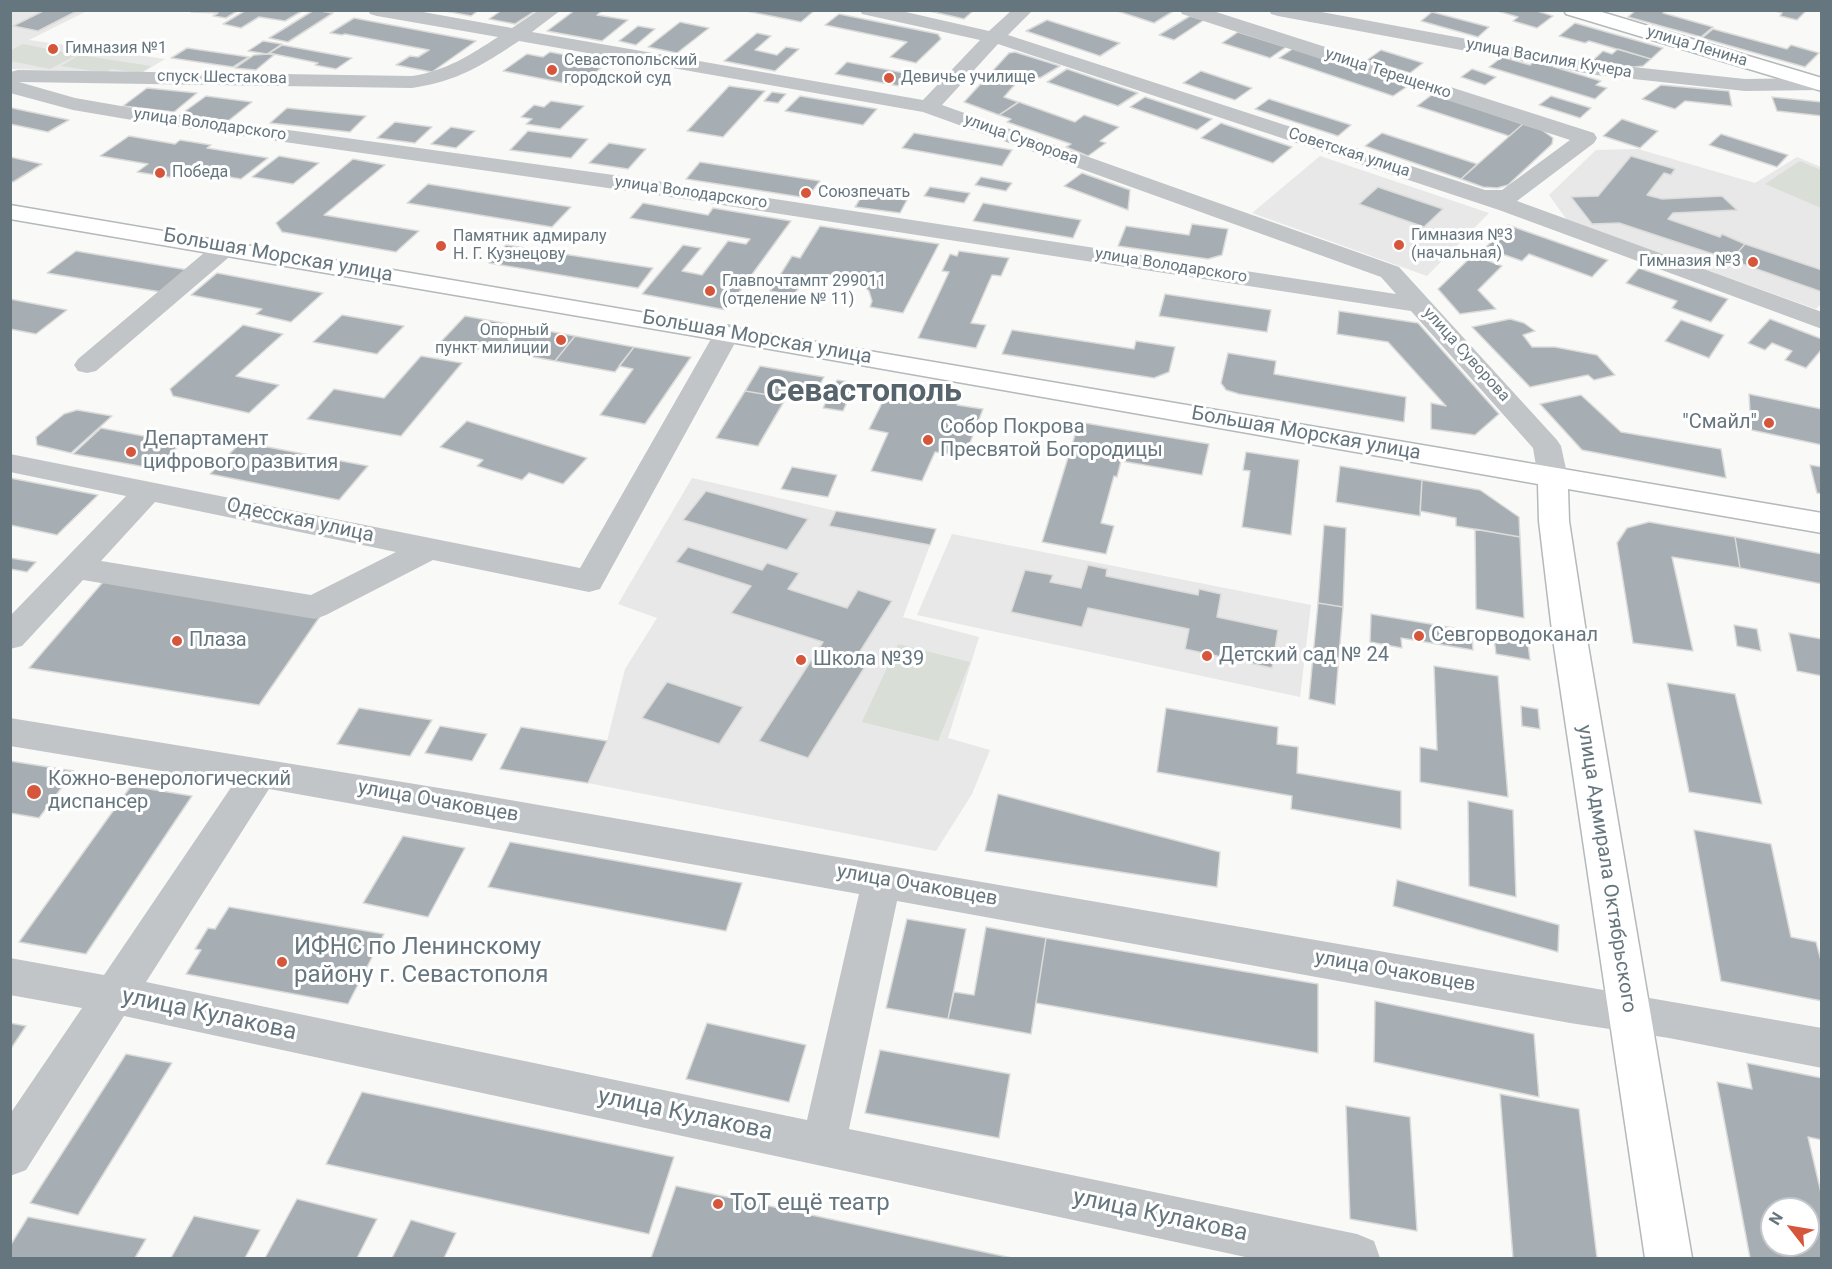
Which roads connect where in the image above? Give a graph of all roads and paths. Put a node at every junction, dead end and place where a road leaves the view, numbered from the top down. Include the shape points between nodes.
1 (377, 10) edge
2 (552, 10) edge
3 (869, 10) edge
4 (1024, 10) edge
5 (1189, 10) edge
6 (1278, 10) edge
7 (1573, 10) edge
8 (517, 35) junction
9 (994, 37) junction
10 (10, 76) edge
11 (1821, 84) edge
12 (10, 86) edge
13 (928, 107) junction
14 (1479, 196) junction
15 (10, 212) edge
16 (226, 248) junction
17 (1421, 305) junction
18 (1821, 321) edge
19 (728, 332) junction
20 (87, 365) dead end
21 (10, 464) edge
22 (1553, 478) junction
23 (150, 490) junction
24 (1821, 523) edge
25 (431, 548) junction
26 (76, 568) junction
27 (10, 637) edge
28 (10, 732) edge
29 (261, 772) junction
30 (882, 880) junction
31 (10, 976) edge
32 (113, 994) junction
33 (1629, 1013) junction
34 (1821, 1048) edge
35 (824, 1144) junction
36 (10, 1154) edge
37 (1358, 1258) edge
38 (1669, 1258) edge

1 - 8 street, улица Суворова
2 - 8 street, спуск Шестакова
3 - 9 street, Советская улица
4 - 9 street
5 - 14 street, улица Терещенко via 1586,138 1507,197
6 - 11 street, улица Василия Кучера via 1596,69 1745,85
7 - 11 main road, улица Ленина
8 - 10 street, спуск Шестакова via 466,66 412,82
8 - 13 street, улица Суворова
9 - 13 street
9 - 14 street, Советская улица
12 - 17 street, улица Володарского via 73,104 144,116 657,188
13 - 17 street, улица Суворова via 1390,272
14 - 18 street, Советская улица
15 - 16 main road, Большая Морская улица
16 - 19 main road, Большая Морская улица
16 - 20 street
17 - 22 street, улица Суворова via 1547,446
19 - 22 main road, Большая Морская улица
19 - 25 street, Одесская улица via 589,581
21 - 23 street, Одесская улица
22 - 24 main road, Большая Морская улица
22 - 33 main road, улица Адмирала Октябрьского via 1554,520 1570,639
23 - 25 street, Одесская улица
23 - 26 street
25 - 26 street via 315,607
26 - 27 street
28 - 29 street, улица Очаковцев
29 - 30 street, улица Очаковцев
29 - 32 street
30 - 33 street, улица Очаковцев
30 - 35 street
31 - 32 street, улица Кулакова
32 - 35 street, улица Кулакова
32 - 36 street
33 - 34 street, улица Очаковцев
33 - 38 main road, улица Адмирала Октябрьского
35 - 37 street, улица Кулакова

